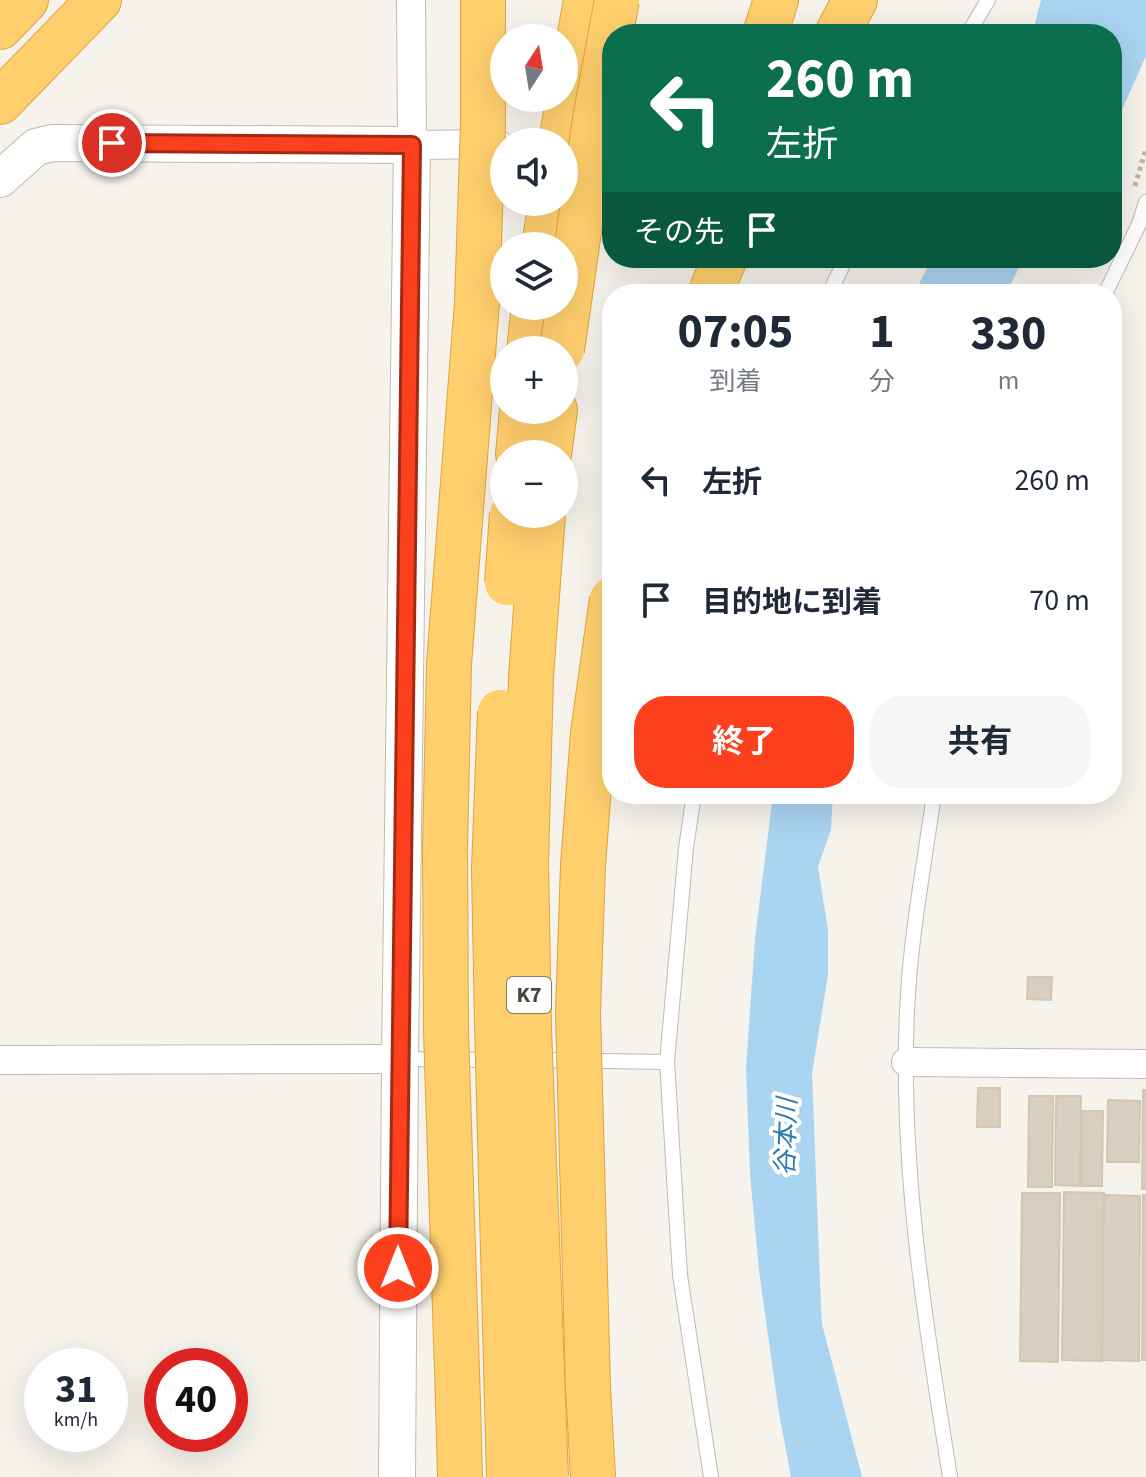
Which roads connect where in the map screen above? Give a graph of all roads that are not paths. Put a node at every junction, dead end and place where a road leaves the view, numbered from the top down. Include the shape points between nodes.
1 (26, 0) edge
2 (99, 0) edge
3 (411, 0) edge
4 (483, 0) edge
5 (586, 0) edge
6 (617, 0) edge
7 (776, 0) edge
8 (855, 0) edge
9 (988, 0) edge
10 (613, 24) edge
11 (768, 24) edge
12 (842, 24) edge
13 (974, 24) edge
14 (0, 27) edge
15 (602, 81) edge
16 (11, 91) edge
17 (565, 128) edge
18 (578, 143) edge
19 (490, 144) edge
20 (602, 144) edge
21 (412, 145) junction
22 (0, 179) edge
23 (1146, 202) edge
24 (1122, 259) edge
25 (564, 336) edge
26 (511, 528) edge
27 (542, 528) edge
28 (602, 670) edge
29 (693, 804) edge
30 (933, 804) edge
31 (400, 1059) junction
32 (0, 1060) edge
33 (667, 1062) junction
34 (906, 1062) junction
35 (1146, 1064) edge
36 (397, 1477) edge
37 (460, 1477) edge
38 (509, 1477) edge
39 (546, 1477) edge
40 (593, 1477) edge
41 (711, 1477) edge
42 (950, 1477) edge

1 - 14 highway
2 - 16 highway
3 - 21 street
4 - 37 highway, bridge via 477,302 449,664 445,849
5 - 17 highway
6 - 10 highway, bridge
7 - 11 highway
8 - 12 highway
9 - 13 lane
15 - 25 highway, bridge
18 - 20 street
19 - 21 street
21 - 22 street via 52,143 36,147
21 - 31 street
23 - 24 lane
26 - 38 highway, K7, bridge via 494,869
27 - 39 highway, K7, bridge via 526,863
28 - 40 highway, bridge via 583,866 578,1012
29 - 33 lane
30 - 34 lane via 907,1008
31 - 32 street
31 - 33 lane
31 - 36 street
33 - 41 lane via 680,1275
34 - 35 street
34 - 42 lane via 918,1268

